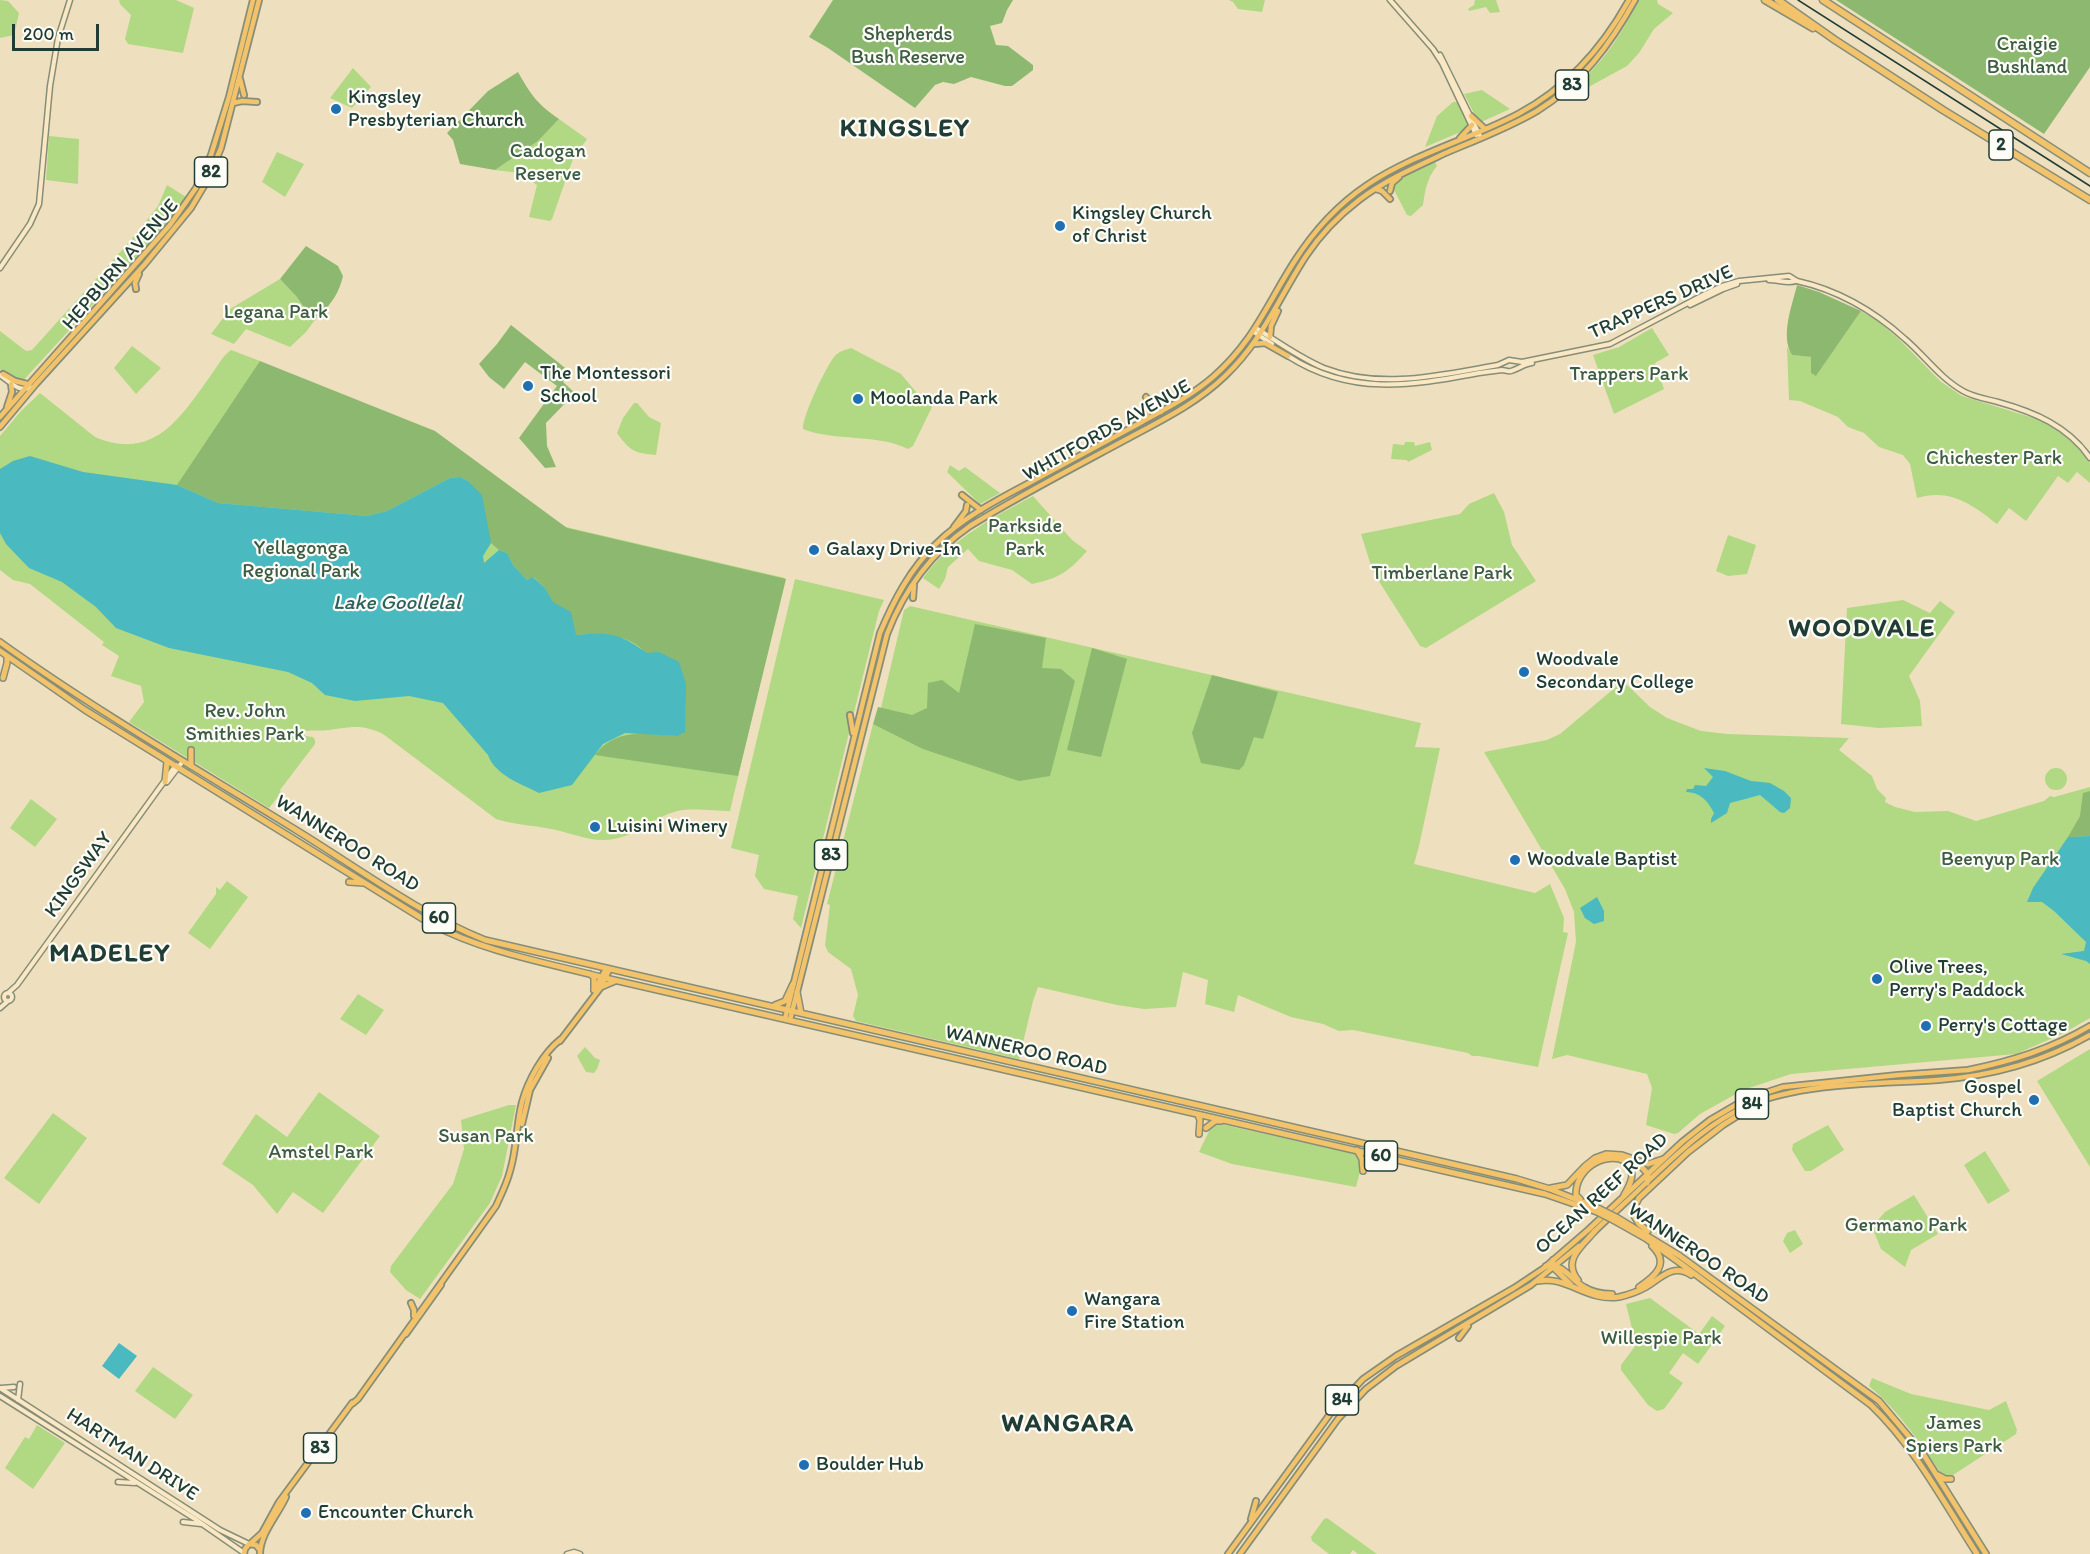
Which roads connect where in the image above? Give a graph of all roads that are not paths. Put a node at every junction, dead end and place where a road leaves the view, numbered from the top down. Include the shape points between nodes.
1 (68, 0) edge
2 (259, 0) edge
3 (1391, 0) edge
4 (1629, 0) edge
5 (1635, 0) edge
6 (1765, 0) edge
7 (1778, 0) edge
8 (252, 1) edge
9 (1825, 1) edge
10 (1835, 40) junction
11 (240, 74) junction
12 (244, 95) dead end
13 (257, 102) dead end
14 (233, 103) junction
15 (1471, 116) junction
16 (1472, 125) junction
17 (1485, 129) junction
18 (1477, 132) junction
19 (1479, 139) junction
20 (1455, 141) junction
21 (1408, 170) junction
22 (2090, 173) edge
23 (1374, 189) junction
24 (1390, 191) dead end
25 (1390, 199) dead end
26 (2090, 200) edge
27 (1311, 249) junction
28 (1299, 254) junction
29 (0, 262) edge
30 (145, 264) junction
31 (0, 268) edge
32 (1791, 280) junction
33 (136, 289) dead end
34 (1281, 300) junction
35 (1255, 330) junction
36 (1261, 334) junction
37 (1270, 337) junction
38 (1254, 344) junction
39 (1288, 356) junction
40 (1506, 362) junction
41 (1514, 362) junction
42 (1514, 369) junction
43 (1507, 370) junction
44 (1, 374) edge
45 (11, 384) junction
46 (27, 384) junction
47 (34, 386) junction
48 (22, 390) junction
49 (1146, 397) dead end
50 (22, 400) junction
51 (1149, 408) dead end
52 (6, 409) junction
53 (1161, 412) junction
54 (0, 417) edge
55 (0, 427) edge
56 (1129, 429) junction
57 (2090, 458) edge
58 (962, 495) dead end
59 (967, 505) dead end
60 (981, 510) junction
61 (950, 531) junction
62 (915, 579) junction
63 (913, 598) dead end
64 (0, 644) edge
65 (0, 651) edge
66 (7, 656) junction
67 (15, 662) junction
68 (3, 678) dead end
69 (59, 684) junction
70 (850, 715) dead end
71 (141, 735) junction
72 (853, 739) junction
73 (140, 744) junction
74 (191, 750) dead end
75 (181, 760) junction
76 (167, 761) junction
77 (191, 766) junction
78 (177, 767) junction
79 (165, 782) junction
80 (349, 882) dead end
81 (367, 884) junction
82 (608, 969) junction
83 (590, 974) junction
84 (603, 977) junction
85 (619, 980) junction
86 (793, 984) junction
87 (600, 987) junction
88 (594, 990) junction
89 (797, 992) junction
90 (10, 994) junction
91 (4, 998) junction
92 (590, 999) junction
93 (8, 1001) junction
94 (768, 1005) junction
95 (1, 1007) edge
96 (790, 1011) junction
97 (801, 1013) junction
98 (787, 1019) junction
99 (2090, 1026) edge
100 (2090, 1035) edge
101 (1761, 1101) junction
102 (1198, 1114) junction
103 (1225, 1121) junction
104 (1206, 1128) dead end
105 (1199, 1134) dead end
106 (1357, 1150) junction
107 (1384, 1156) junction
108 (1663, 1159) junction
109 (1635, 1160) junction
110 (1369, 1163) dead end
111 (1363, 1171) dead end
112 (1648, 1174) junction
113 (1647, 1183) junction
114 (1550, 1189) junction
115 (1624, 1195) junction
116 (1582, 1201) junction
117 (1598, 1211) junction
118 (1614, 1218) junction
119 (1595, 1232) junction
120 (1637, 1233) junction
121 (1662, 1244) junction
122 (1552, 1265) junction
123 (444, 1277) junction
124 (1538, 1281) junction
125 (1711, 1286) junction
126 (1574, 1288) junction
127 (1606, 1294) junction
128 (411, 1303) dead end
129 (1487, 1312) junction
130 (414, 1319) junction
131 (1776, 1325) junction
132 (401, 1337) junction
133 (1459, 1338) dead end
134 (1798, 1351) junction
135 (20, 1384) dead end
136 (14, 1387) dead end
137 (0, 1388) edge
138 (0, 1396) edge
139 (18, 1400) junction
140 (1933, 1470) junction
141 (118, 1482) dead end
142 (139, 1484) junction
143 (289, 1491) junction
144 (1950, 1496) junction
145 (1256, 1501) dead end
146 (183, 1522) dead end
147 (202, 1524) junction
148 (1248, 1527) junction
149 (250, 1544) junction
150 (261, 1552) edge
151 (244, 1554) edge
152 (567, 1554) edge
153 (580, 1554) edge
154 (1228, 1554) edge
155 (1240, 1554) edge
156 (1977, 1554) edge
157 (1986, 1554) edge

1 - 29 main road via 56,38 48,86 38,198 28,224
1 - 31 main road via 50,86 39,204
2 - 11 main road, HEPBURN AVENUE / 82
3 - 15 main road via 1444,61
3 - 16 main road via 1437,56
4 - 17 main road, WHITFORDS AVENUE / 83 via 1603,42 1566,82 1533,106
5 - 19 main road, WHITFORDS AVENUE / 83 via 1608,45 1573,84 1537,111
6 - 10 highway
7 - 10 highway, 2
8 - 46 main road, HEPBURN AVENUE / 82 via 214,146 196,188 170,225
9 - 22 highway, 2
10 - 26 highway, 2
11 - 12 main road
11 - 14 main road, HEPBURN AVENUE / 82
13 - 14 main road
14 - 30 main road, HEPBURN AVENUE / 82 via 207,181 191,208
15 - 17 main road
15 - 18 main road
16 - 18 main road
16 - 20 main road
17 - 18 main road, WHITFORDS AVENUE / 83
18 - 19 main road
18 - 20 main road, WHITFORDS AVENUE / 83
19 - 21 main road, WHITFORDS AVENUE / 83
20 - 28 main road, WHITFORDS AVENUE / 83 via 1365,186 1330,215
21 - 23 main road, WHITFORDS AVENUE / 83
21 - 24 main road via 1392,183
23 - 25 main road
23 - 27 main road, WHITFORDS AVENUE / 83 via 1344,212
27 - 28 main road
27 - 34 main road, WHITFORDS AVENUE / 83
28 - 35 main road, WHITFORDS AVENUE / 83
30 - 33 main road via 136,279
30 - 47 main road, HEPBURN AVENUE / 82
32 - 41 main road, TRAPPERS DRIVE via 1750,279 1722,286 1602,347
32 - 42 main road, TRAPPERS DRIVE via 1740,283 1612,346 1522,364
32 - 57 main road, TRAPPERS DRIVE via 1852,301 1877,315 1956,387 2040,416 2064,430
34 - 36 main road, WHITFORDS AVENUE / 83
34 - 37 main road
35 - 36 main road
35 - 53 main road, WHITFORDS AVENUE / 83 via 1211,379
36 - 37 main road
36 - 38 main road, WHITFORDS AVENUE / 83
36 - 39 main road
37 - 40 main road via 1322,367 1368,379 1402,380
38 - 39 main road via 1265,343
38 - 62 main road, WHITFORDS AVENUE / 83 via 1224,377 1189,405 970,525 943,546
39 - 43 main road via 1330,376 1371,385 1410,385
40 - 41 main road
40 - 43 main road
41 - 42 main road
42 - 43 main road
44 - 45 main road
44 - 46 main road
44 - 48 main road
45 - 48 main road
45 - 52 main road
46 - 48 main road, HEPBURN AVENUE / 82
47 - 48 main road
47 - 50 main road, HEPBURN AVENUE / 82
48 - 50 main road
48 - 52 main road, HEPBURN AVENUE / 82
49 - 53 main road
50 - 55 main road, HEPBURN AVENUE / 82
51 - 56 main road via 1147,415
52 - 54 main road, HEPBURN AVENUE / 82
53 - 56 main road, WHITFORDS AVENUE / 83
56 - 60 main road, WHITFORDS AVENUE / 83
58 - 60 main road
59 - 61 main road
60 - 61 main road, WHITFORDS AVENUE / 83
61 - 72 main road, WHITFORDS AVENUE / 83 via 915,568 889,610
62 - 63 main road
62 - 89 main road, WHITFORDS AVENUE / 83 via 891,623 881,655
64 - 67 highway via 14,656
64 - 69 highway, WANNEROO ROAD / 60
65 - 66 highway, WANNEROO ROAD / 60
66 - 67 highway, WANNEROO ROAD / 60
66 - 68 highway
67 - 69 highway
67 - 73 highway, WANNEROO ROAD / 60
69 - 71 highway, WANNEROO ROAD / 60
70 - 72 main road
71 - 73 highway
71 - 75 highway, WANNEROO ROAD / 60
72 - 86 main road, WHITFORDS AVENUE / 83
73 - 76 highway, WANNEROO ROAD / 60
74 - 77 highway
75 - 77 highway, WANNEROO ROAD / 60
75 - 78 main road, KINGSWAY
76 - 78 highway, WANNEROO ROAD / 60
76 - 79 highway
77 - 82 highway, WANNEROO ROAD / 60 via 455,927 505,946
78 - 79 main road, KINGSWAY
78 - 81 highway, WANNEROO ROAD / 60
79 - 90 main road, KINGSWAY
80 - 81 highway
81 - 83 highway, WANNEROO ROAD / 60 via 464,940
82 - 84 main road, 83
82 - 94 highway, WANNEROO ROAD / 60
83 - 84 highway, WANNEROO ROAD / 60
83 - 88 highway via 594,977
84 - 85 highway, WANNEROO ROAD / 60
84 - 87 main road, 83
84 - 88 main road, 83
85 - 87 highway, 83
85 - 98 highway, WANNEROO ROAD / 60
86 - 94 highway, 83 via 783,1004
86 - 96 main road, WHITFORDS AVENUE / 83
87 - 92 main road, 83
88 - 92 main road, 83
89 - 96 main road, WHITFORDS AVENUE / 83
89 - 97 highway
90 - 91 main road, KINGSWAY
90 - 93 main road, KINGSWAY via 12,1000
91 - 93 main road
91 - 95 main road, KINGSWAY
92 - 123 main road, 83 via 530,1090 510,1172 496,1206
93 - 95 main road, KINGSWAY
94 - 96 highway, WANNEROO ROAD / 60
96 - 97 highway, WANNEROO ROAD / 60
96 - 98 main road, WHITFORDS AVENUE / 83
97 - 114 highway, WANNEROO ROAD / 60
98 - 102 highway, WANNEROO ROAD / 60
99 - 108 main road, OCEAN REEF ROAD / 84 via 2064,1042 2021,1058 1968,1070 1800,1084 1761,1093 1710,1120
100 - 101 main road, OCEAN REEF ROAD / 84 via 2044,1058 1994,1072 1842,1086
101 - 113 main road, OCEAN REEF ROAD / 84 via 1697,1137
101 - 121 highway via 1688,1152 1639,1198 1634,1208 1635,1219
102 - 103 highway, WANNEROO ROAD / 60
102 - 105 highway
103 - 104 highway
103 - 106 highway, WANNEROO ROAD / 60
106 - 107 highway, WANNEROO ROAD / 60
106 - 111 highway
107 - 110 highway
107 - 117 highway, WANNEROO ROAD / 60 via 1553,1196
108 - 109 highway via 1648,1164
108 - 112 main road, OCEAN REEF ROAD / 84
109 - 112 highway
109 - 114 highway via 1616,1154 1601,1156 1585,1166 1572,1183
112 - 113 highway
112 - 115 main road, OCEAN REEF ROAD / 84
113 - 119 main road, OCEAN REEF ROAD / 84
114 - 116 highway, WANNEROO ROAD / 60
115 - 116 highway via 1632,1178 1631,1168 1621,1159 1608,1158 1591,1166 1581,1177 1575,1193
115 - 122 main road, OCEAN REEF ROAD / 84
116 - 117 highway, WANNEROO ROAD / 60
117 - 118 highway, 60, bridge
118 - 120 highway, 60
118 - 121 highway, WANNEROO ROAD / 60
119 - 122 main road, OCEAN REEF ROAD / 84
119 - 127 highway via 1574,1256 1572,1269 1582,1283
120 - 125 highway, 60
120 - 127 highway via 1658,1252 1659,1269 1635,1289
121 - 131 highway, WANNEROO ROAD / 60
122 - 124 main road, OCEAN REEF ROAD / 84
122 - 126 highway
122 - 127 highway via 1584,1287
122 - 148 main road, OCEAN REEF ROAD / 84 via 1363,1379 1330,1414
123 - 130 main road, 83
123 - 132 main road, 83 via 429,1304
124 - 126 highway via 1552,1279
124 - 129 main road, OCEAN REEF ROAD / 84
125 - 126 highway via 1676,1269 1623,1296 1599,1297
125 - 134 highway, WANNEROO ROAD / 60
128 - 130 main road
129 - 133 main road via 1465,1328
129 - 155 main road, OCEAN REEF ROAD / 84 via 1384,1374 1353,1401
130 - 132 main road, 83
131 - 134 highway, 60 via 1802,1346
131 - 140 highway, WANNEROO ROAD / 60 via 1879,1401
132 - 143 main road, 83
134 - 156 highway, WANNEROO ROAD / 60 via 1882,1416 1910,1450
135 - 139 main road
136 - 137 main road
137 - 139 main road, HARTMAN DRIVE
138 - 142 main road, HARTMAN DRIVE
139 - 149 main road, HARTMAN DRIVE via 220,1530
140 - 144 highway, WANNEROO ROAD / 60
140 - 144 highway via 1951,1481
141 - 142 main road
142 - 147 main road, HARTMAN DRIVE
143 - 149 main road, 83 via 262,1533
143 - 150 main road, 83 via 267,1530
144 - 157 highway, WANNEROO ROAD / 60
145 - 148 main road
146 - 147 main road
147 - 151 main road, HARTMAN DRIVE
148 - 154 main road, OCEAN REEF ROAD / 84
149 - 150 main road, 83
149 - 151 main road, 83
152 - 153 main road

